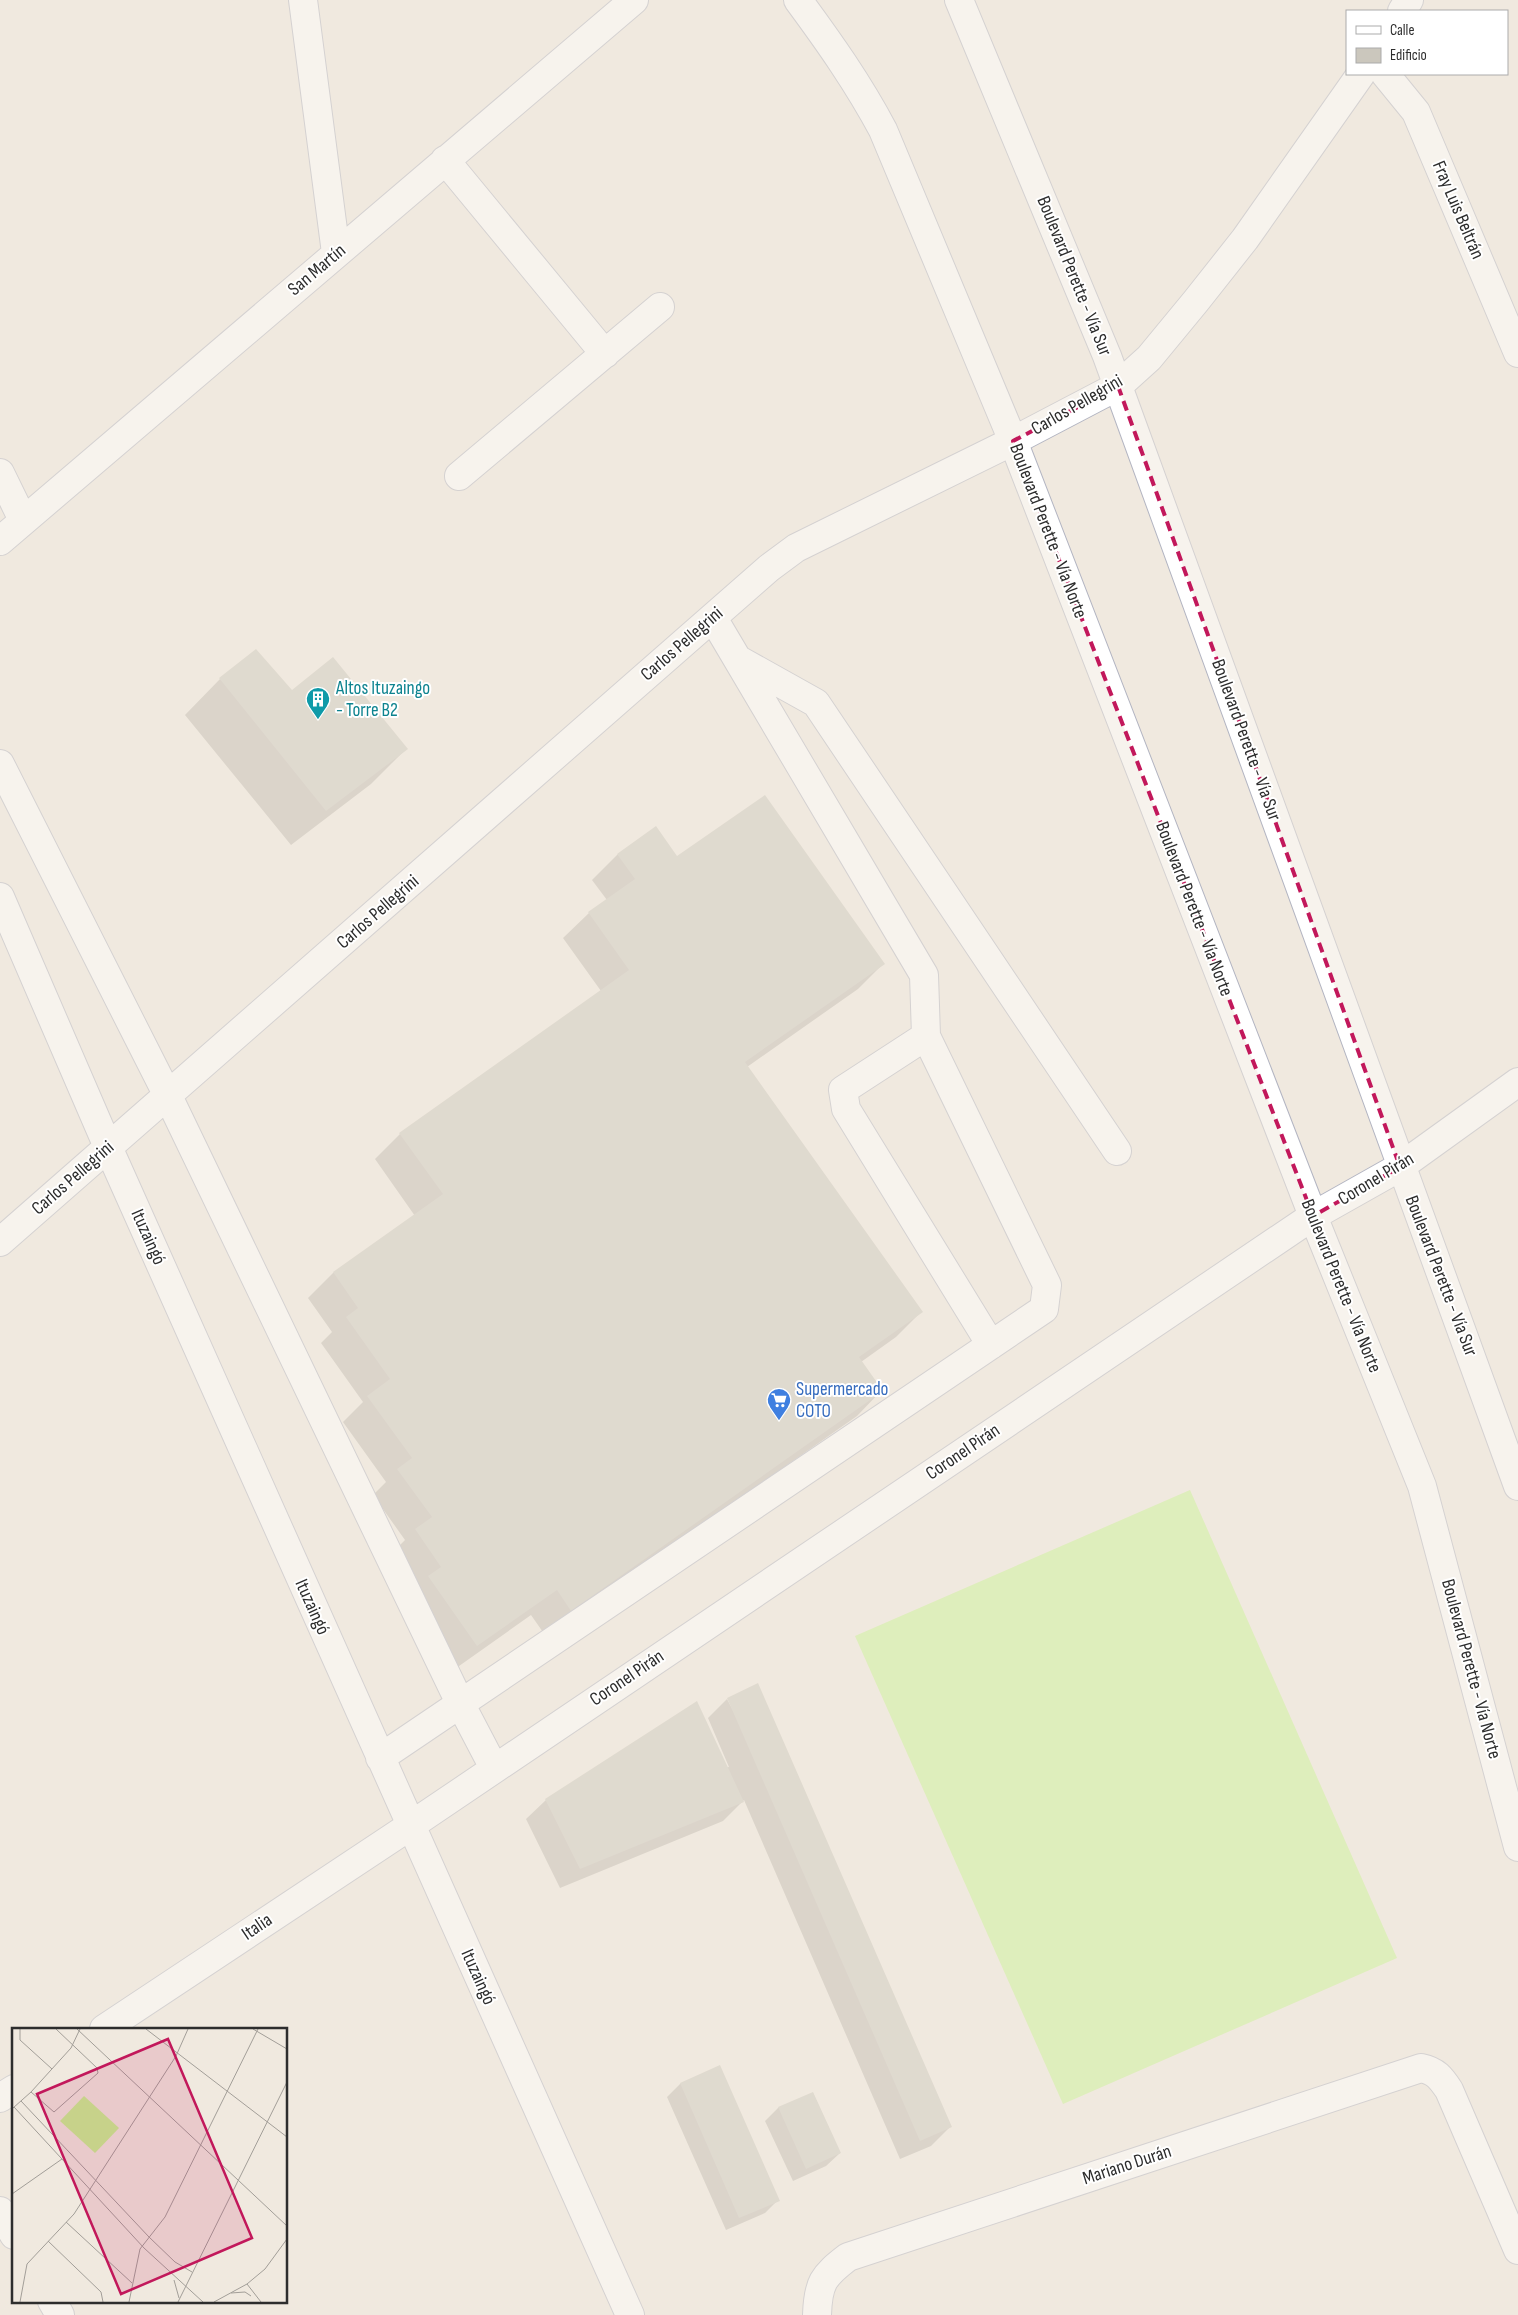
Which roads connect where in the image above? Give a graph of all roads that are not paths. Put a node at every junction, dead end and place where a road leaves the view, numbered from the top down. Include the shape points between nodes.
1 (302, 0) edge
2 (634, 0) edge
3 (798, 0) edge
4 (959, 0) edge
5 (1361, 75) edge
6 (1386, 75) edge
7 (446, 160) junction
8 (336, 253) junction
9 (660, 307) dead end
10 (1518, 353) edge
11 (605, 354) junction
12 (1118, 386) junction
13 (1013, 442) junction
14 (0, 473) edge
15 (459, 476) dead end
16 (24, 520) junction
17 (0, 541) edge
18 (713, 618) junction
19 (738, 659) junction
20 (0, 764) edge
21 (0, 897) edge
22 (926, 1036) junction
23 (1518, 1082) edge
24 (168, 1096) junction
25 (108, 1147) junction
26 (1117, 1151) dead end
27 (1400, 1167) junction
28 (1313, 1216) junction
29 (0, 1242) edge
30 (991, 1345) junction
31 (1518, 1486) edge
32 (460, 1704) junction
33 (380, 1758) junction
34 (494, 1768) junction
35 (410, 1826) junction
36 (1518, 1847) edge
37 (106, 2028) edge
38 (12, 2090) edge
39 (0, 2098) edge
40 (0, 2211) edge
41 (12, 2232) edge
42 (1518, 2250) edge
43 (53, 2302) edge
44 (60, 2315) edge
45 (630, 2315) edge
46 (817, 2315) edge

1 - 8 street
2 - 7 street, San Martín
3 - 13 street, Boulevard Perette - Vía Norte via 862,90 883,130
4 - 12 street, Boulevard Perette - Vía Sur
5 - 12 street, Carlos Pellegrini via 1245,239 1150,358
6 - 10 street, Fray Luis Beltrán via 1416,112
7 - 8 street, San Martín
7 - 11 street
8 - 16 street, San Martín
9 - 11 street
11 - 15 street
12 - 13 street, Carlos Pellegrini
12 - 27 street, Boulevard Perette - Vía Sur
13 - 18 street, Carlos Pellegrini via 796,548
13 - 28 street, Boulevard Perette - Vía Norte
14 - 16 street
16 - 17 street, San Martín
18 - 19 street
18 - 24 street, Carlos Pellegrini
19 - 22 street via 924,975
19 - 26 street via 816,703
20 - 24 street
21 - 25 street, Ituzaingó
22 - 30 street via 1047,1284 1044,1309
22 - 30 street via 843,1090 846,1109
23 - 27 street, Coronel Pirán
24 - 25 street, Carlos Pellegrini
24 - 32 street
25 - 29 street, Carlos Pellegrini
25 - 33 street, Ituzaingó
27 - 28 street, Coronel Pirán
27 - 31 street, Boulevard Perette - Vía Sur
28 - 34 street, Coronel Pirán
28 - 36 street, Boulevard Perette - Vía Norte via 1422,1486
30 - 32 street
32 - 33 street
32 - 34 street
33 - 35 street, Ituzaingó
34 - 35 street, Coronel Pirán
35 - 37 street, Italia
35 - 45 street, Ituzaingó
38 - 39 street
40 - 41 street
42 - 46 street, Mariano Durán via 1449,2090 1440,2077 1421,2068 848,2257 827,2273 818,2295
43 - 44 street

